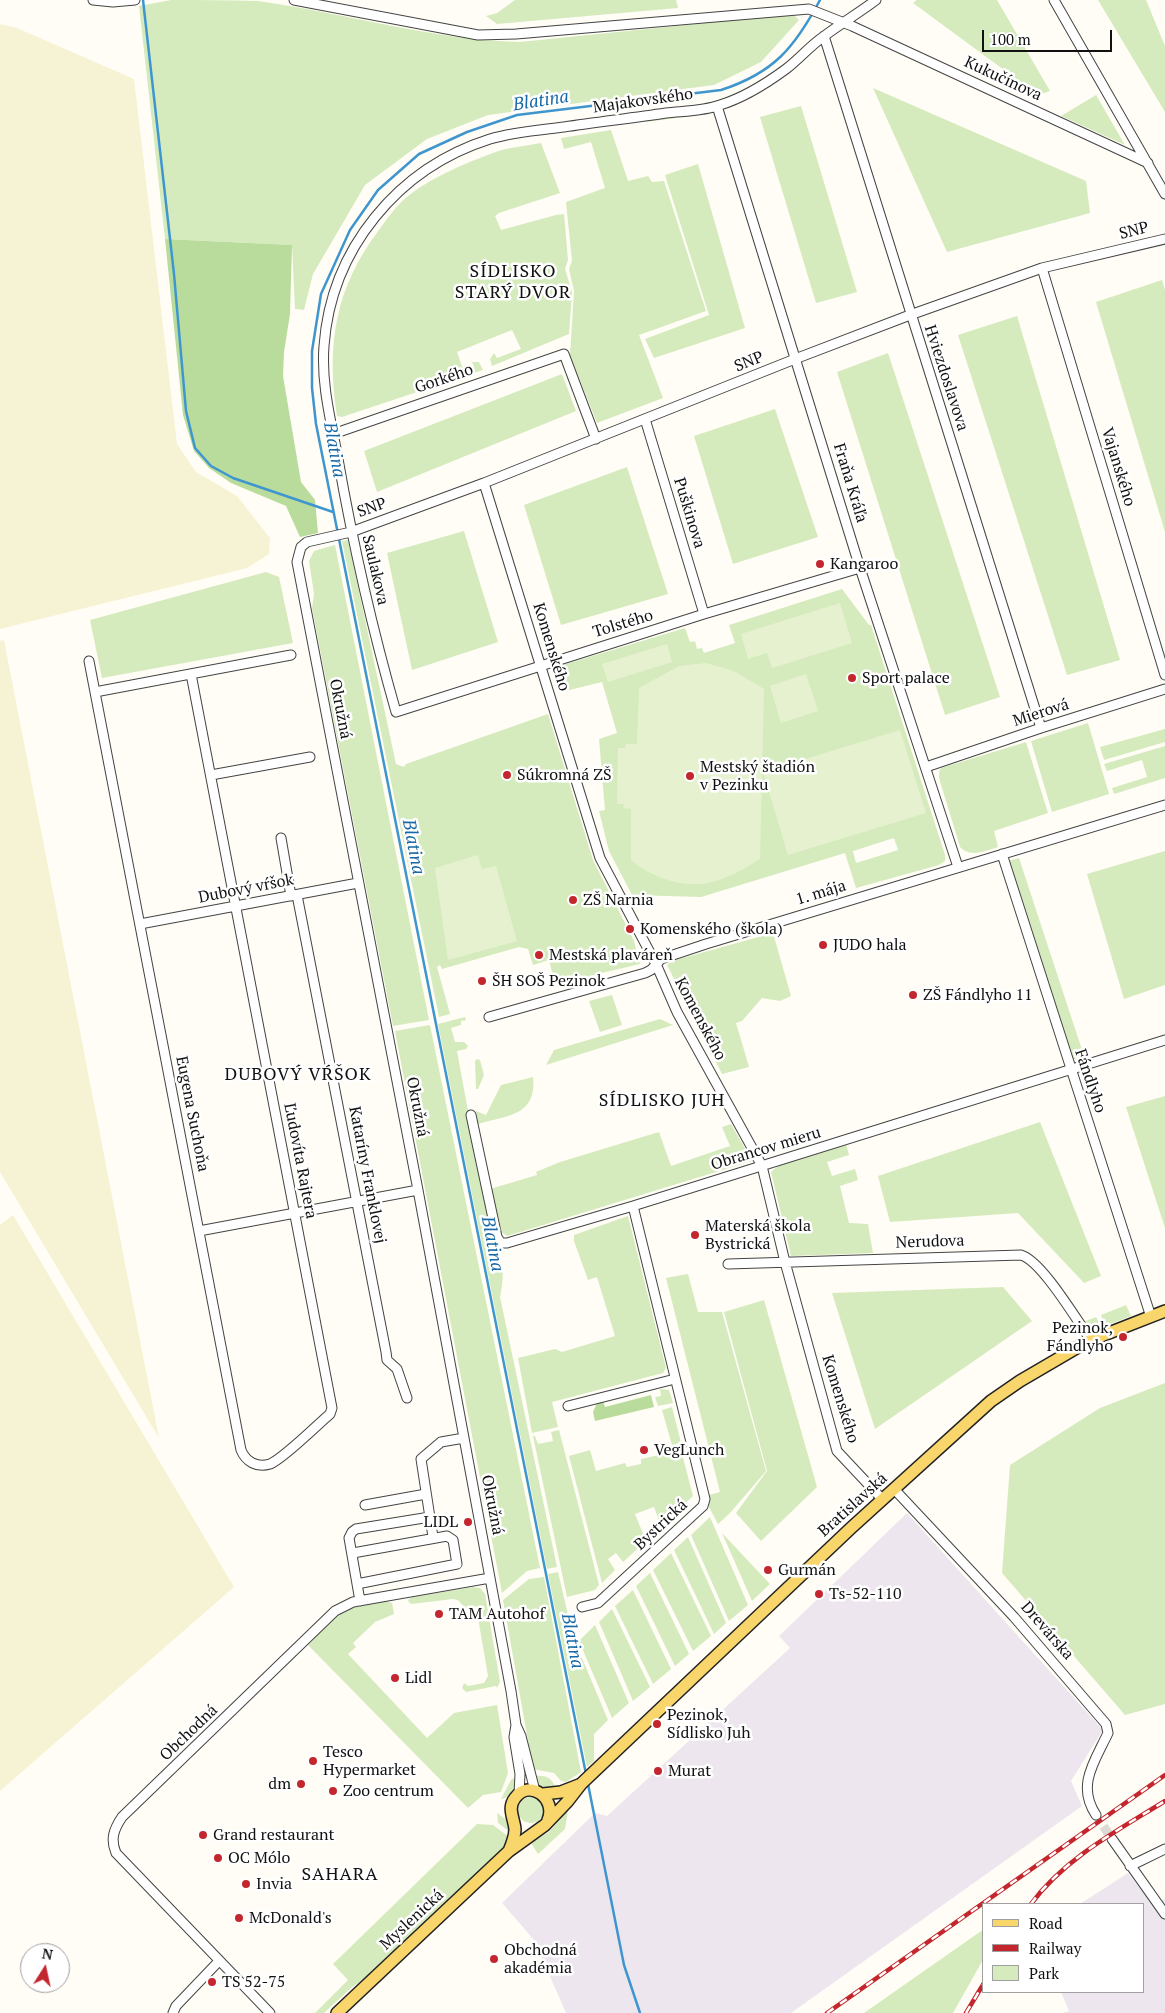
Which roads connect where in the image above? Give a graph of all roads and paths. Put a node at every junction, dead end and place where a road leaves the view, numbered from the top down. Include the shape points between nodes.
1 (93, 0) edge
2 (134, 0) edge
3 (294, 0) edge
4 (876, 0) edge
5 (1054, 0) edge
6 (845, 23) junction
7 (824, 36) junction
8 (717, 106) junction
9 (1148, 163) junction
10 (1165, 194) edge
11 (1165, 239) edge
12 (1042, 268) junction
13 (910, 315) junction
14 (796, 359) junction
15 (645, 420) junction
16 (333, 434) junction
17 (596, 439) junction
18 (484, 483) junction
19 (348, 533) junction
20 (860, 568) junction
21 (704, 614) junction
22 (291, 655) dead end
23 (89, 661) dead end
24 (540, 665) junction
25 (191, 674) junction
26 (1165, 675) edge
27 (1165, 689) edge
28 (95, 692) junction
29 (396, 712) joint
30 (1041, 728) junction
31 (310, 756) dead end
32 (926, 767) junction
33 (211, 775) junction
34 (1165, 805) edge
35 (281, 838) dead end
36 (1002, 854) junction
37 (958, 867) junction
38 (358, 883) junction
39 (294, 895) junction
40 (236, 906) junction
41 (140, 924) junction
42 (656, 964) junction
43 (489, 1016) dead end
44 (1165, 1040) edge
45 (1070, 1068) junction
46 (471, 1115) dead end
47 (762, 1166) junction
48 (418, 1190) junction
49 (357, 1201) junction
50 (633, 1206) junction
51 (294, 1213) junction
52 (199, 1231) junction
53 (785, 1262) junction
54 (728, 1264) dead end
55 (1165, 1312) edge
56 (1151, 1317) junction
57 (1091, 1340) junction
58 (675, 1379) junction
59 (407, 1398) dead end
60 (332, 1404) joint
61 (568, 1406) dead end
62 (464, 1438) junction
63 (895, 1490) junction
64 (426, 1494) junction
65 (883, 1500) junction
66 (365, 1505) dead end
67 (430, 1517) junction
68 (433, 1537) junction
69 (353, 1553) junction
70 (433, 1569) junction
71 (490, 1578) junction
72 (357, 1584) junction
73 (437, 1587) junction
74 (360, 1600) junction
75 (582, 1607) dead end
76 (516, 1725) junction
77 (580, 1784) junction
78 (539, 1793) junction
79 (519, 1794) junction
80 (1096, 1815) tunnel mouth
81 (513, 1820) junction
82 (548, 1820) junction
83 (536, 1830) junction
84 (1112, 1839) tunnel mouth
85 (1165, 1849) edge
86 (509, 1852) junction
87 (1130, 1866) junction
88 (1165, 1914) edge
89 (219, 1961) junction
90 (173, 2013) edge
91 (270, 2013) edge
92 (338, 2013) edge

1 - 2 street
3 - 6 street, Kukučínova via 478,35 809,9
4 - 6 street, Majakovského
5 - 9 street
6 - 7 street, Majakovského
6 - 9 street, Kukučínova
7 - 8 street, Majakovského via 785,70
7 - 13 street, Hviezdoslavova
8 - 14 street, Fraňa Kráľa
8 - 16 street, Majakovského via 490,139 427,169 406,184 364,232 335,292 326,324 324,356
9 - 10 street
11 - 12 street, SNP
12 - 13 street, SNP
12 - 26 street, Vajanského
13 - 14 street, SNP
13 - 30 street, Hviezdoslavova
14 - 15 street, SNP
14 - 20 street, Fraňa Kráľa
15 - 17 street, SNP
15 - 21 street, Puškinova
16 - 17 street, Gorkého via 564,354
16 - 19 street, Saulakova
17 - 18 street, SNP
18 - 19 street, SNP
18 - 24 street, Komenského
19 - 29 street, Saulakova
19 - 38 street, Okružná via 307,542 301,547 297,562
20 - 21 street, Tolstého
20 - 32 street, Fraňa Kráľa
21 - 24 street, Tolstého
22 - 25 street
23 - 28 street, Eugena Suchoňa
24 - 29 street, Tolstého
24 - 42 street, Komenského via 600,858
25 - 28 street
25 - 33 street, Ľudovíta Rajtera
27 - 30 street, Mierová
28 - 41 street, Eugena Suchoňa
30 - 32 street, Mierová
31 - 33 street
32 - 37 street, Fraňa Kráľa
33 - 40 street, Ľudovíta Rajtera
34 - 36 street, 1. mája
35 - 39 street, Kataríny Franklovej
36 - 37 street, 1. mája
36 - 45 street, Fándlyho
37 - 42 street, 1. mája via 706,944 661,959
38 - 39 street, Dubový vŕšok
38 - 48 street, Okružná
39 - 40 street, Dubový vŕšok
39 - 49 street, Kataríny Franklovej
40 - 41 street, Dubový vŕšok
40 - 51 street, Ľudovíta Rajtera
41 - 52 street, Eugena Suchoňa
42 - 43 street, 1. mája via 645,973
42 - 47 street, Komenského via 677,1012
44 - 45 street, Obrancov mieru
45 - 47 street, Obrancov mieru
45 - 56 street, Fándlyho
46 - 50 street, Obrancov mieru via 497,1237 501,1243
47 - 50 street, Obrancov mieru
47 - 53 street, Komenského
48 - 49 street
48 - 62 street, Okružná
49 - 51 street
49 - 59 street, Kataríny Franklovej via 387,1360 397,1370
50 - 58 street, Bystrická
51 - 52 street
51 - 60 street, Ľudovíta Rajtera
52 - 60 street, Eugena Suchoňa via 244,1457 254,1464 271,1464 330,1414
53 - 54 street, Nerudova
53 - 57 street, Nerudova via 1021,1255 1041,1270
53 - 65 street, Komenského via 837,1450
55 - 56 main road, Bratislavská
56 - 57 main road, Bratislavská
57 - 63 main road, Bratislavská via 991,1401
58 - 61 street
58 - 75 street, Bystrická via 705,1492 703,1506 598,1603
62 - 64 street via 441,1442 422,1457
62 - 71 street, Okružná
63 - 65 main road, Bratislavská
63 - 80 street, Drevárska via 1014,1617 1106,1724 1108,1733 1086,1784 1087,1796
64 - 66 street
64 - 67 street
65 - 77 main road, Bratislavská
67 - 68 street
67 - 69 street via 356,1529 349,1538
68 - 69 street
68 - 70 street via 452,1538 457,1564
69 - 72 street
70 - 72 street
70 - 73 street
71 - 73 street, Obchodná
71 - 76 street, Okružná
72 - 74 street
73 - 74 street, Obchodná
74 - 89 street, Obchodná via 335,1611 122,1817 114,1829 116,1853
76 - 78 street, Okružná
76 - 79 street, Okružná via 514,1737 520,1774
77 - 78 main road via 562,1792
77 - 82 main road
78 - 79 main road via 526,1791
78 - 82 main road via 548,1800 551,1808
79 - 81 main road via 512,1805
81 - 83 main road via 526,1830
81 - 86 main road via 514,1836
82 - 83 main road
83 - 86 main road, Myslenická
84 - 87 street
85 - 87 street
86 - 92 main road, Myslenická
87 - 88 street
89 - 90 street
89 - 91 street, Obchodná

